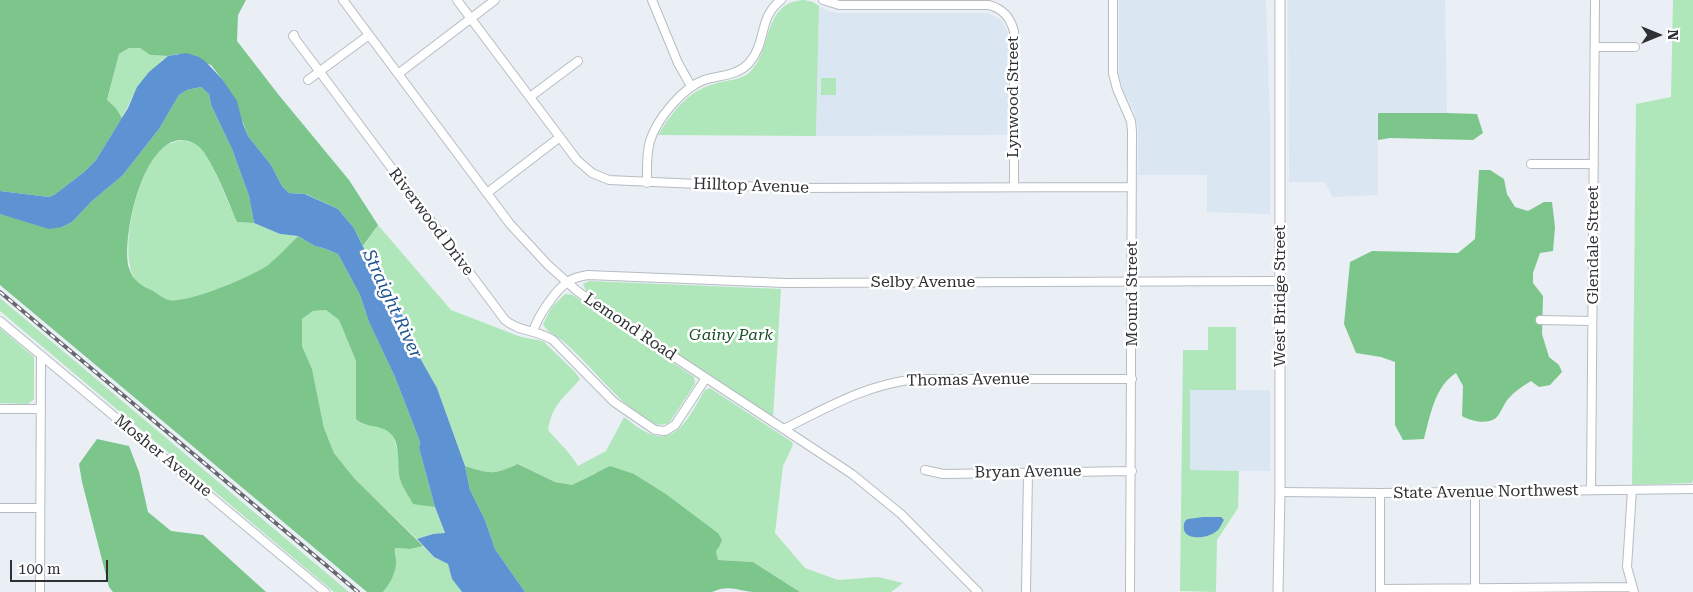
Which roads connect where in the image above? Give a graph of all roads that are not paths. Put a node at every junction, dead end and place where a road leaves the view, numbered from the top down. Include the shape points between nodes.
1 (343, 0) edge
2 (457, 0) edge
3 (495, 0) edge
4 (652, 0) edge
5 (781, 0) edge
6 (823, 0) edge
7 (1113, 0) edge
8 (1280, 0) edge
9 (1595, 0) edge
10 (471, 18) junction
11 (294, 35) dead end
12 (369, 35) junction
13 (1595, 47) junction
14 (1635, 47) dead end
15 (578, 61) dead end
16 (319, 72) junction
17 (398, 74) junction
18 (308, 80) dead end
19 (692, 86) junction
20 (530, 97) junction
21 (560, 137) junction
22 (1531, 164) dead end
23 (1594, 164) junction
24 (647, 183) junction
25 (1132, 187) junction
26 (1014, 188) junction
27 (487, 193) junction
28 (1132, 281) junction
29 (1280, 281) junction
30 (567, 282) junction
31 (1540, 320) dead end
32 (0, 321) edge
33 (1592, 321) junction
34 (533, 332) junction
35 (41, 356) junction
36 (706, 378) junction
37 (1132, 379) junction
38 (41, 408) junction
39 (0, 409) edge
40 (784, 429) junction
41 (925, 470) dead end
42 (1132, 471) junction
43 (1028, 472) junction
44 (1693, 489) edge
45 (1591, 490) junction
46 (1632, 490) junction
47 (1280, 492) junction
48 (1476, 492) junction
49 (1380, 493) junction
50 (0, 508) edge
51 (40, 508) junction
52 (1475, 590) edge
53 (1510, 590) edge
54 (1633, 590) edge
55 (1380, 591) edge
56 (40, 592) edge
57 (325, 592) edge
58 (978, 592) edge
59 (1026, 592) edge
60 (1130, 592) edge
61 (1278, 592) edge

1 - 12 street, Lemond Road
2 - 10 street, Hilltop Avenue
3 - 10 street
4 - 19 street via 678,63
5 - 19 street via 768,14 759,46 748,64 735,73
6 - 26 street, Lynwood Street via 839,5 984,5 1002,10 1014,31
7 - 25 street, Mound Street via 1113,73 1131,121
8 - 29 main road, West Bridge Street
9 - 13 street, Glendale Street
10 - 17 street
10 - 20 street, Hilltop Avenue
11 - 16 street, Riverwood Drive
12 - 16 street
12 - 17 street, Lemond Road
13 - 14 street
13 - 23 street, Glendale Street
15 - 20 street
16 - 18 street
16 - 34 street, Riverwood Drive via 505,320 516,328
17 - 27 street, Lemond Road
19 - 24 street via 676,100 653,132 648,152
20 - 21 street, Hilltop Avenue
21 - 24 street, Hilltop Avenue via 577,160 592,173 609,180
21 - 27 street
22 - 23 street
23 - 33 street, Glendale Street
24 - 26 street, Hilltop Avenue via 787,188
25 - 26 street, Hilltop Avenue
25 - 28 street, Mound Street
27 - 30 street, Lemond Road via 528,245
28 - 29 street, Selby Avenue
28 - 30 street, Selby Avenue via 783,282 588,275
28 - 37 street, Mound Street
29 - 47 main road, West Bridge Street
30 - 34 street via 543,309
30 - 36 street, Lemond Road via 603,310
31 - 33 street
32 - 35 street, Mosher Avenue
33 - 45 street, Glendale Street
34 - 36 street, Riverwood Drive via 553,340 614,402 655,430 665,431 675,425
35 - 38 street
35 - 57 street, Mosher Avenue
36 - 40 street, Lemond Road
37 - 40 street, Thomas Avenue via 899,381 851,396
37 - 42 street, Mound Street
38 - 39 street
38 - 51 street
40 - 58 street, Lemond Road via 880,496
41 - 43 street, Bryan Avenue via 943,474
42 - 43 street, Bryan Avenue
42 - 60 street, Mound Street
43 - 59 street
44 - 46 street, State Avenue Northwest
45 - 46 street, State Avenue Northwest
45 - 48 street, State Avenue Northwest
46 - 54 street via 1627,567
47 - 49 street, State Avenue Northwest
47 - 61 main road, West Bridge Street
48 - 49 street, State Avenue Northwest
48 - 52 street
49 - 55 street
50 - 51 street
51 - 56 street
52 - 53 street
52 - 55 street
53 - 54 street

